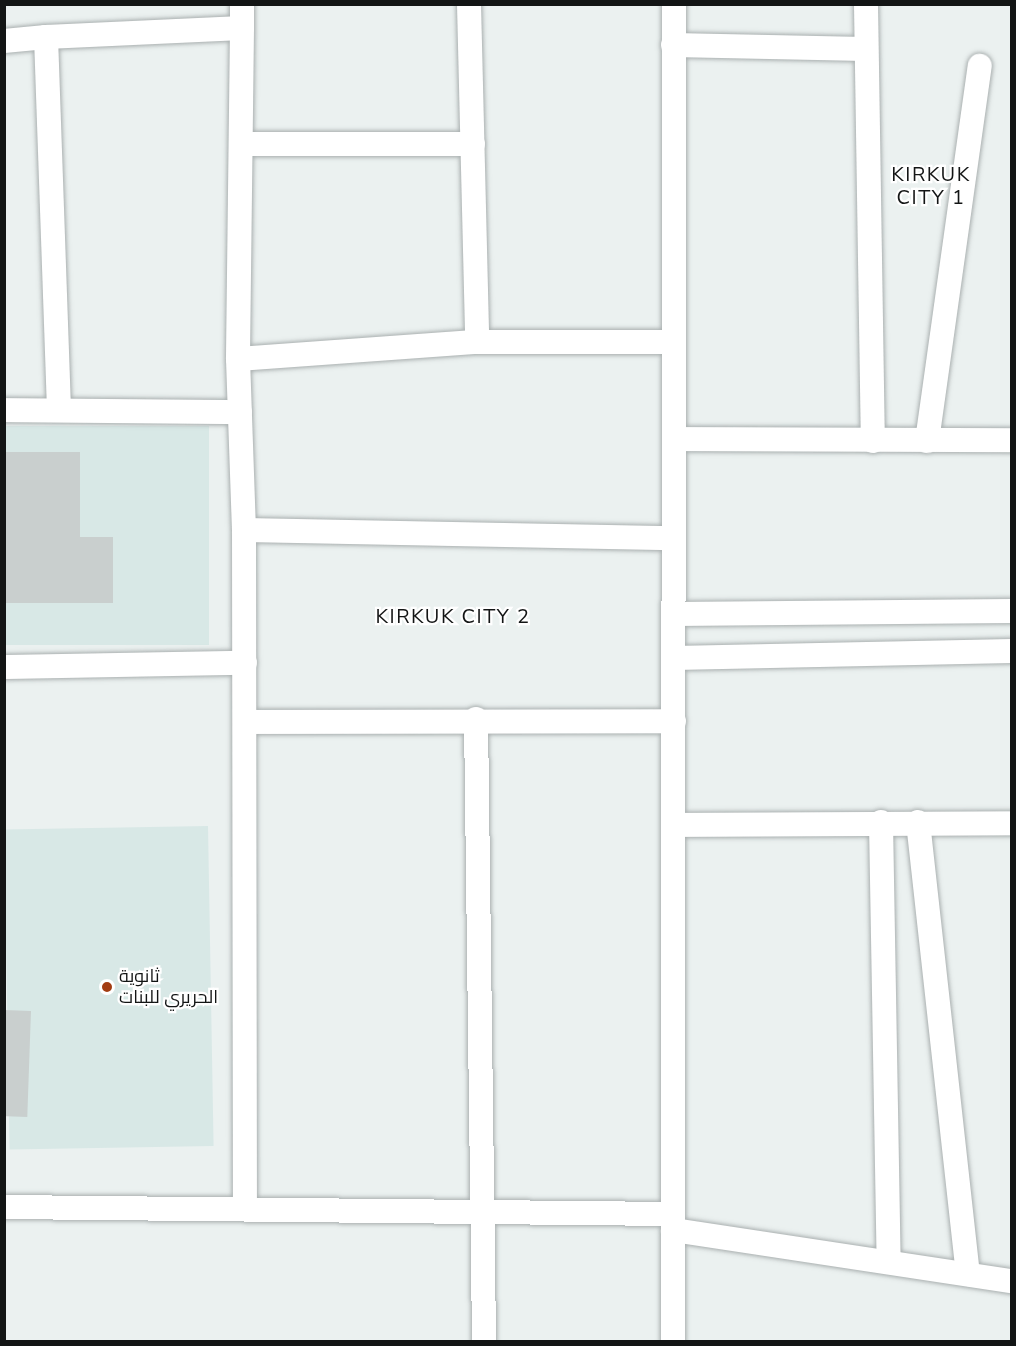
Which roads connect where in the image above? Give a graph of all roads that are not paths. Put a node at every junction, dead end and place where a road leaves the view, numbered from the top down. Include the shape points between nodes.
1 (242, 4) edge
2 (469, 4) edge
3 (674, 4) edge
4 (866, 4) edge
5 (242, 28) junction
6 (46, 36) junction
7 (4, 41) edge
8 (673, 45) junction
9 (865, 49) junction
10 (980, 66) dead end
11 (241, 144) junction
12 (473, 144) junction
13 (477, 342) junction
14 (674, 342) junction
15 (238, 359) junction
16 (4, 410) edge
17 (59, 410) junction
18 (240, 412) junction
19 (674, 440) junction
20 (1011, 440) edge
21 (873, 441) junction
22 (927, 441) junction
23 (244, 530) junction
24 (674, 538) junction
25 (1011, 611) edge
26 (674, 614) junction
27 (1011, 651) edge
28 (674, 658) junction
29 (245, 663) junction
30 (4, 666) edge
31 (476, 719) junction
32 (674, 721) junction
33 (245, 722) junction
34 (881, 822) junction
35 (918, 822) junction
36 (1011, 824) edge
37 (674, 825) junction
38 (4, 1207) edge
39 (245, 1209) junction
40 (482, 1212) junction
41 (673, 1222) junction
42 (889, 1261) junction
43 (968, 1275) junction
44 (1011, 1281) edge
45 (484, 1341) edge
46 (673, 1341) edge

1 - 5 street
2 - 12 street
3 - 8 street
4 - 9 street
5 - 6 street
5 - 11 street
6 - 7 street
6 - 17 street
8 - 9 street
8 - 14 street
9 - 21 street
10 - 22 street
11 - 12 street
11 - 15 street
12 - 13 street
13 - 14 street
13 - 15 street
14 - 19 street
15 - 18 street
16 - 17 street
17 - 18 street
18 - 23 street
19 - 21 street
19 - 24 street
20 - 22 street
21 - 22 street
23 - 24 street
23 - 29 street
24 - 26 street
25 - 26 street
26 - 28 street
27 - 28 street
28 - 32 street
29 - 30 street
29 - 33 street
31 - 32 street
31 - 33 street
31 - 40 street
32 - 37 street
33 - 39 street
34 - 35 street
34 - 37 street
34 - 42 street
35 - 36 street
35 - 43 street
37 - 41 street
38 - 39 street
39 - 40 street
40 - 41 street
40 - 45 street
41 - 42 street
41 - 46 street
42 - 43 street
43 - 44 street

